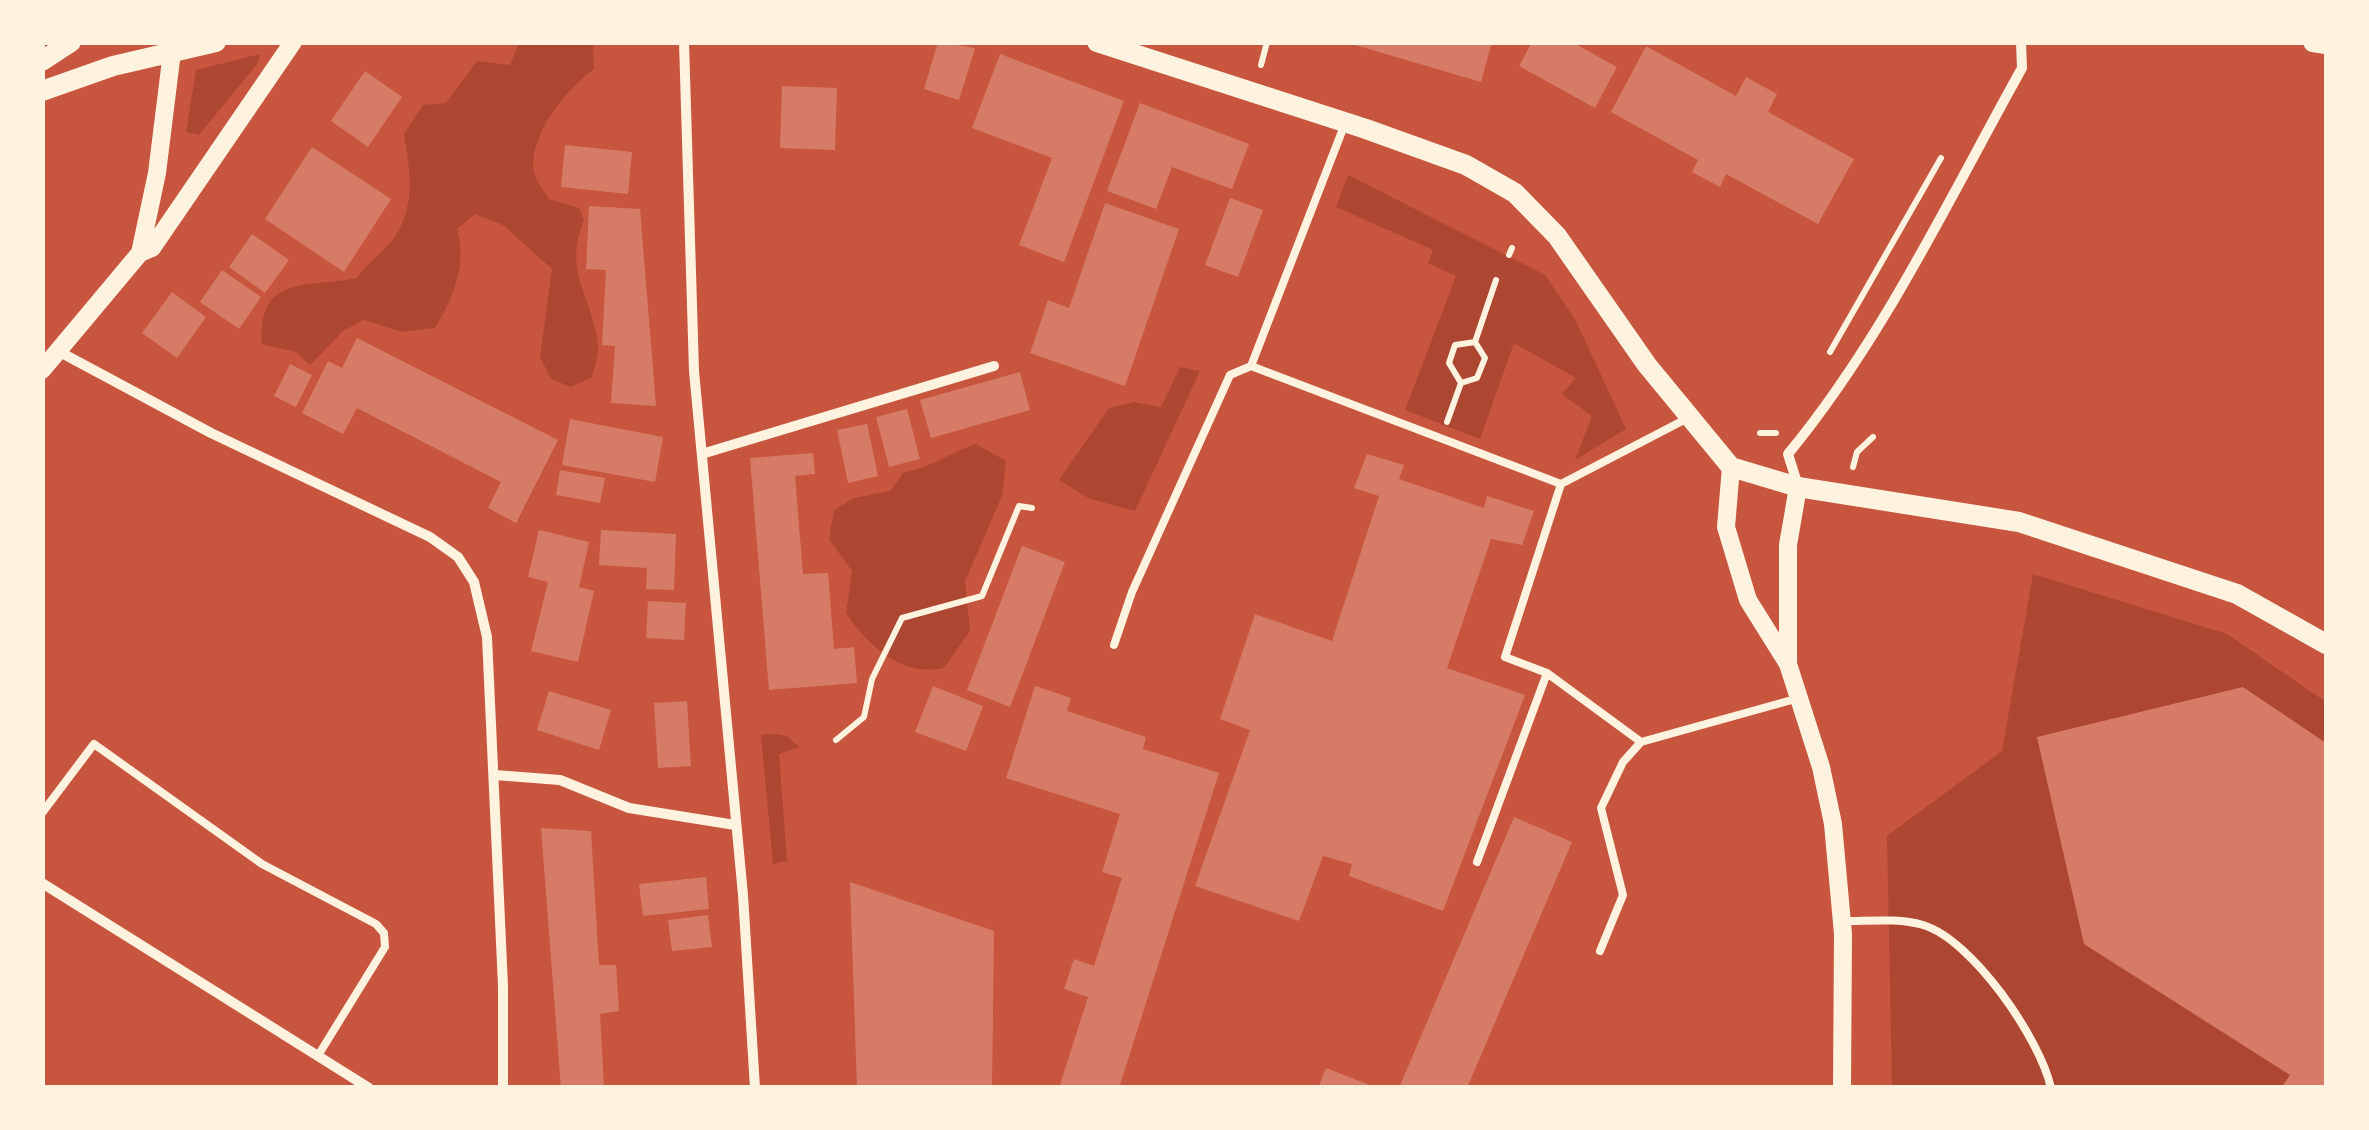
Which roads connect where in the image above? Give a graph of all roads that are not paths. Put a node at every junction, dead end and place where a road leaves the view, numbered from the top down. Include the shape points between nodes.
1 (70, 42) edge
2 (216, 42) edge
3 (293, 42) edge
4 (684, 42) edge
5 (1097, 42) edge
6 (2021, 42) edge
7 (2313, 42) edge
8 (2326, 44) edge
9 (172, 47) edge
10 (42, 61) edge
11 (42, 91) edge
12 (1346, 122) junction
13 (140, 253) junction
14 (58, 351) junction
15 (994, 366) dead end
16 (1251, 366) junction
17 (42, 370) edge
18 (1688, 418) junction
19 (704, 453) junction
20 (1731, 468) junction
21 (1561, 484) junction
22 (1798, 487) junction
23 (2326, 644) edge
24 (1114, 645) dead end
25 (1788, 664) junction
26 (1548, 673) junction
27 (1800, 698) junction
28 (1641, 742) junction
29 (495, 775) junction
30 (42, 813) edge
31 (735, 824) junction
32 (1476, 862) dead end
33 (42, 883) edge
34 (1843, 921) junction
35 (1600, 951) dead end
36 (318, 1054) junction
37 (370, 1088) edge
38 (502, 1088) edge
39 (755, 1088) edge
40 (1842, 1088) edge
41 (2052, 1088) edge

1 - 10 main road
2 - 9 main road
3 - 13 street via 152,248
4 - 19 street via 691,322
5 - 12 main road
6 - 22 street via 2022,68 1846,376 1788,454
7 - 8 main road
9 - 11 main road
9 - 13 street
12 - 16 lane
12 - 18 main road via 1466,165 1515,193 1589,277
13 - 14 street
14 - 17 street
14 - 29 street via 394,518 458,557 474,582 487,637
15 - 19 street
16 - 21 lane
16 - 24 lane via 1230,375
18 - 20 main road
18 - 21 lane
19 - 31 street
20 - 22 main road
20 - 25 street via 1726,526 1748,600
21 - 26 lane via 1504,657
22 - 23 main road via 2019,522 2237,594
22 - 25 street via 1788,545
25 - 27 street
26 - 28 lane
26 - 32 lane
27 - 28 lane
27 - 34 street via 1833,824
28 - 35 lane via 1623,762 1602,808 1624,895
29 - 31 street via 560,780 629,808
29 - 38 street
30 - 36 lane via 94,744 262,864 376,924 384,947
31 - 39 street
33 - 36 street
34 - 40 street
34 - 41 lane via 1928,926 1959,950 2033,1039
36 - 37 street

